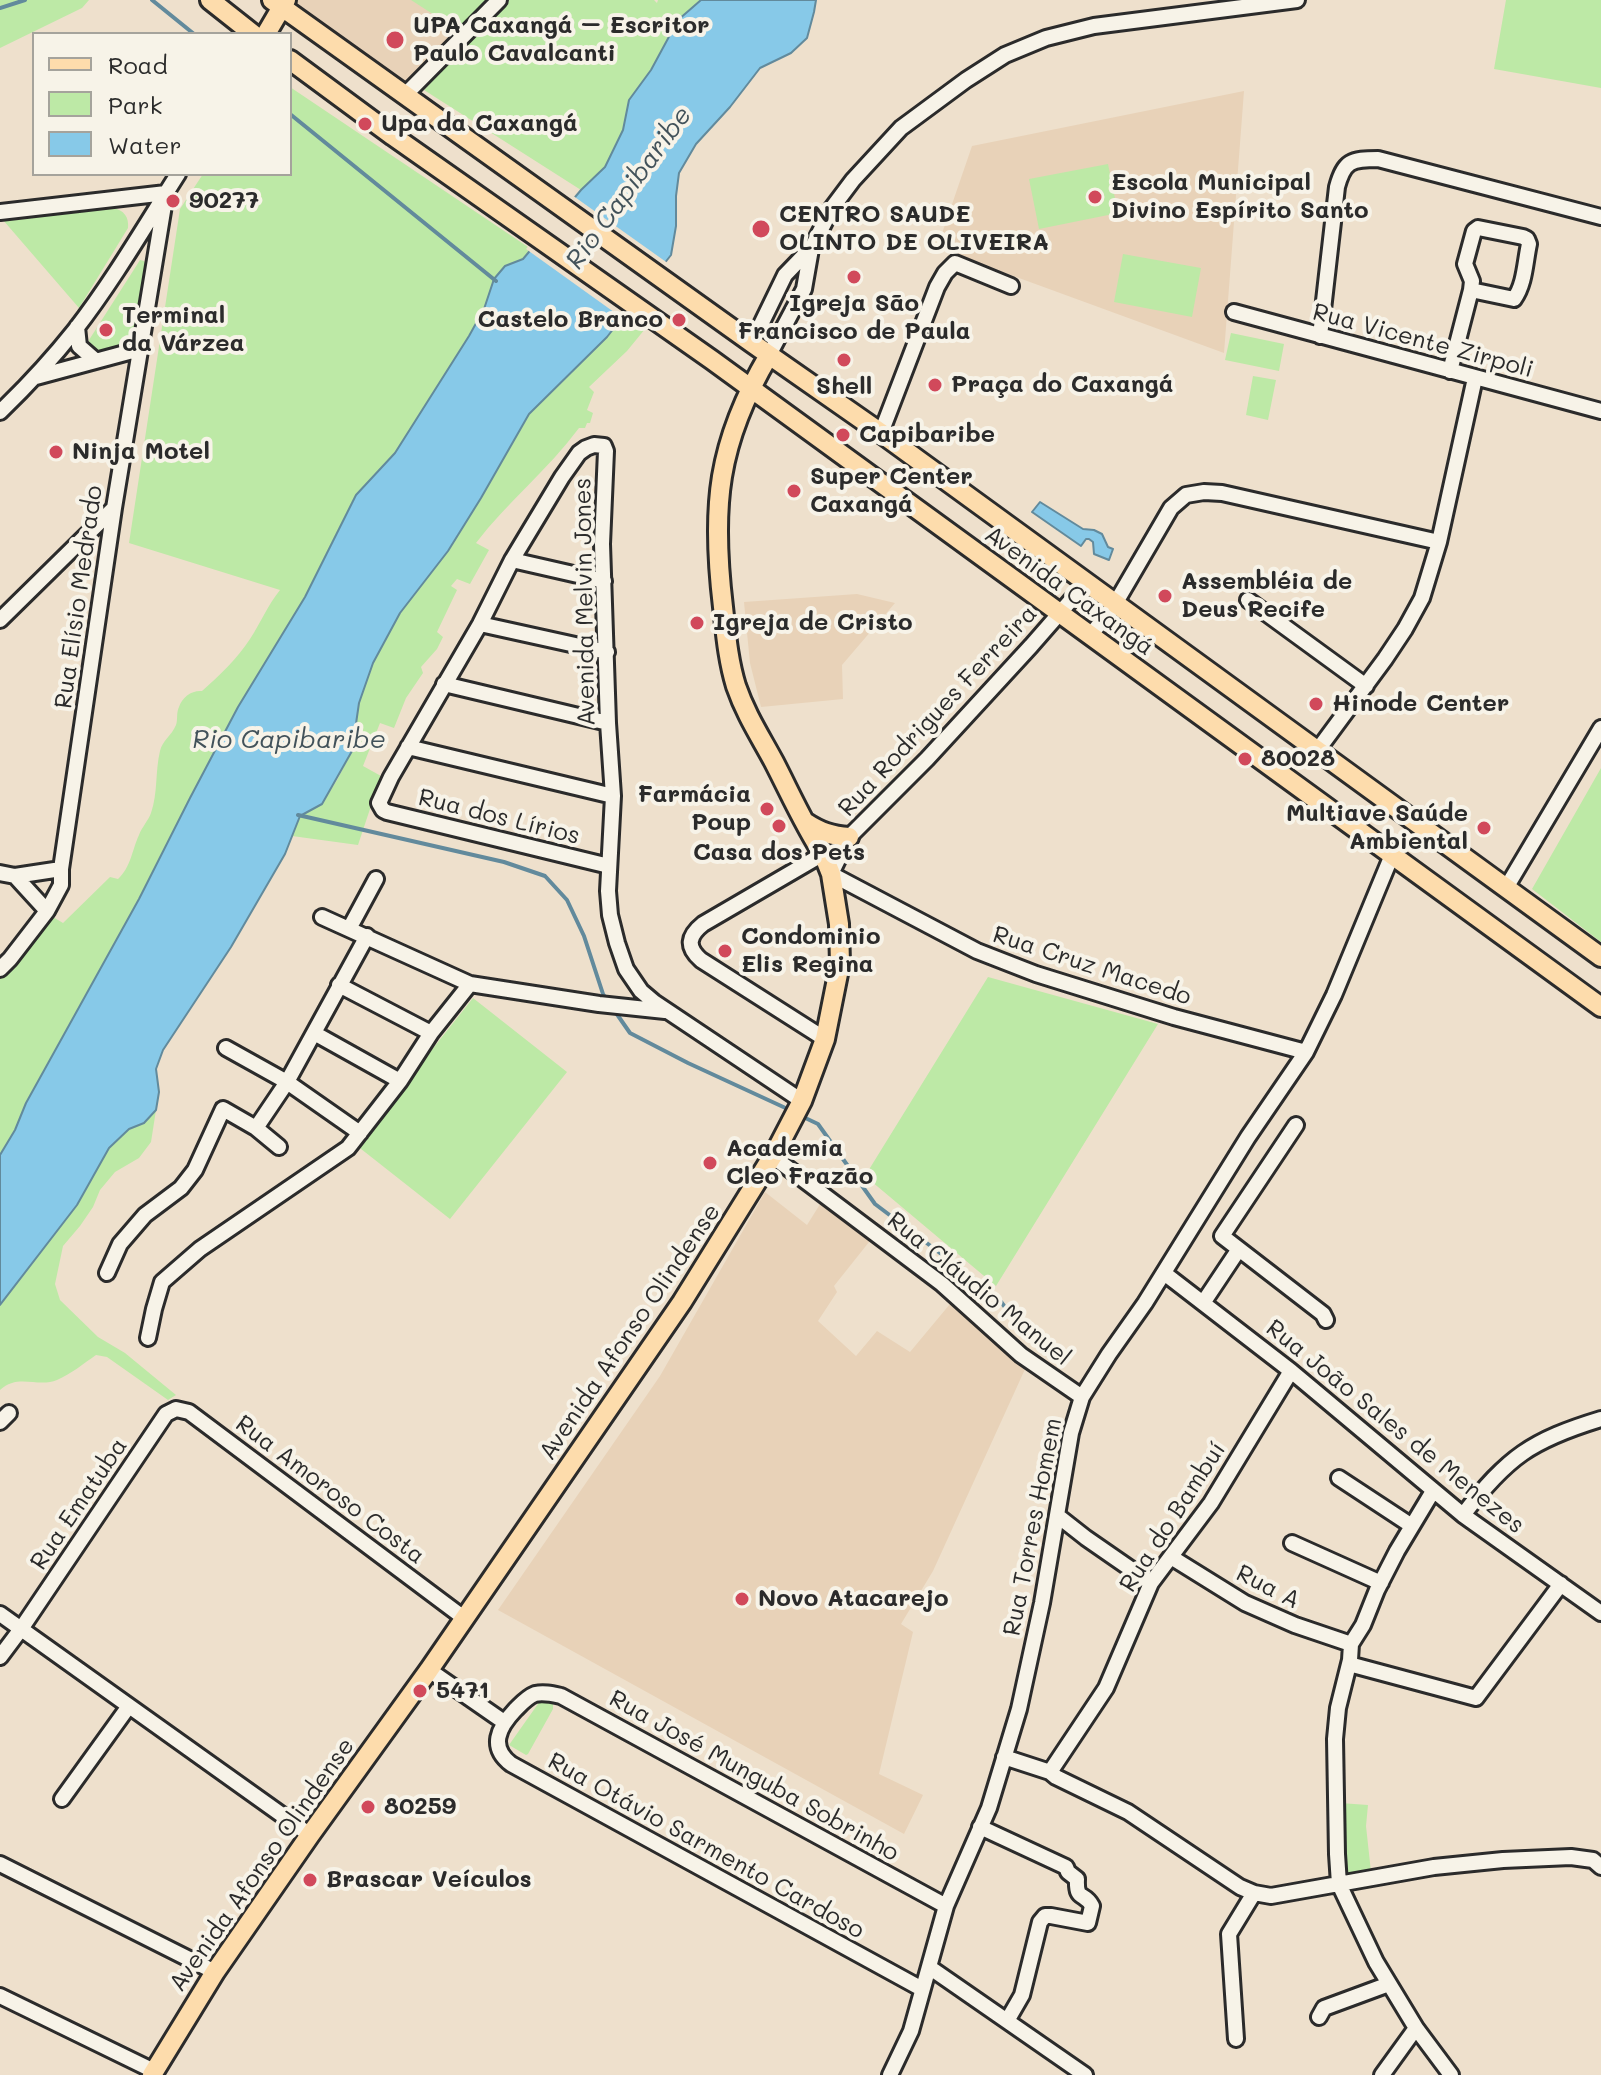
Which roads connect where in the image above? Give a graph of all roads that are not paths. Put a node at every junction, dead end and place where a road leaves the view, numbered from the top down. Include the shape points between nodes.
1 (210, 0) edge
2 (499, 0) edge
3 (1297, 0) edge
4 (280, 3) edge
5 (250, 32) edge
6 (267, 32) edge
7 (292, 61) edge
8 (413, 99) junction
9 (177, 176) edge
10 (166, 193) junction
11 (0, 212) edge
12 (1601, 217) edge
13 (811, 249) junction
14 (1011, 286) dead end
15 (1471, 290) junction
16 (1234, 312) dead end
17 (77, 327) junction
18 (1320, 336) junction
19 (744, 338) junction
20 (140, 349) junction
21 (769, 355) junction
22 (95, 360) junction
23 (1450, 371) junction
24 (35, 377) junction
25 (1475, 378) junction
26 (750, 388) junction
27 (1601, 411) edge
28 (0, 412) edge
29 (881, 433) junction
30 (114, 508) junction
31 (1439, 542) junction
32 (512, 560) junction
33 (604, 581) junction
34 (1086, 583) junction
35 (1248, 600) dead end
36 (1115, 604) junction
37 (1059, 614) junction
38 (0, 620) edge
39 (480, 624) junction
40 (1090, 636) junction
41 (607, 652) junction
42 (444, 684) junction
43 (1366, 686) junction
44 (608, 723) junction
45 (1601, 728) edge
46 (408, 747) junction
47 (1317, 751) junction
48 (613, 796) junction
49 (380, 807) joint
50 (805, 822) junction
51 (849, 837) junction
52 (823, 854) junction
53 (1392, 855) junction
54 (609, 866) junction
55 (61, 869) junction
56 (8, 874) edge
57 (831, 874) junction
58 (376, 879) dead end
59 (1506, 888) junction
60 (47, 911) junction
61 (322, 917) dead end
62 (349, 929) junction
63 (367, 936) junction
64 (1601, 957) edge
65 (0, 969) edge
66 (470, 984) junction
67 (339, 985) junction
68 (1600, 1010) edge
69 (666, 1011) junction
70 (314, 1033) junction
71 (431, 1033) junction
72 (825, 1039) junction
73 (226, 1048) dead end
74 (1306, 1052) junction
75 (400, 1081) junction
76 (287, 1082) junction
77 (797, 1109) junction
78 (1296, 1125) dead end
79 (256, 1128) junction
80 (360, 1133) junction
81 (279, 1147) dead end
82 (772, 1156) junction
83 (1239, 1249) junction
84 (107, 1273) dead end
85 (1164, 1273) junction
86 (1203, 1303) junction
87 (1326, 1320) dead end
88 (148, 1338) dead end
89 (1291, 1371) junction
90 (1082, 1397) junction
91 (166, 1414) joint
92 (1601, 1419) edge
93 (1339, 1478) dead end
94 (1433, 1491) junction
95 (1463, 1515) junction
96 (1058, 1516) junction
97 (1412, 1526) junction
98 (1292, 1543) dead end
99 (1171, 1557) junction
100 (1151, 1583) junction
101 (1381, 1583) junction
102 (1561, 1584) junction
103 (1601, 1613) edge
104 (0, 1614) edge
105 (464, 1618) junction
106 (21, 1629) junction
107 (1351, 1644) junction
108 (0, 1657) edge
109 (1349, 1664) junction
110 (429, 1670) junction
111 (129, 1706) junction
112 (504, 1722) junction
113 (1004, 1757) junction
114 (1050, 1772) junction
115 (62, 1799) dead end
116 (980, 1827) junction
117 (310, 1835) junction
118 (0, 1864) edge
119 (1600, 1865) edge
120 (1339, 1884) junction
121 (1254, 1893) junction
122 (946, 1906) junction
123 (929, 1967) junction
124 (215, 1972) junction
125 (1389, 1984) junction
126 (922, 1989) junction
127 (0, 1996) edge
128 (1319, 2017) dead end
129 (1007, 2021) junction
130 (1416, 2028) junction
131 (1236, 2039) dead end
132 (153, 2073) edge
133 (890, 2075) edge
134 (1085, 2075) edge
135 (1382, 2075) edge
136 (1451, 2075) edge

1 - 5 main road
2 - 8 street
3 - 13 street via 1094,26 1005,55 901,128 875,154 832,208
4 - 6 main road
4 - 8 main road, Avenida Caxangá
7 - 26 main road, Avenida Caxangá
8 - 19 main road, Avenida Caxangá
9 - 10 street
10 - 11 street
10 - 17 street
10 - 20 street, Rua Elísio Medrado
12 - 18 street via 1378,159 1349,163 1337,187
13 - 19 street via 785,275
13 - 21 street via 804,289
14 - 29 street via 955,263 945,273
15 - 15 street via 1465,264 1474,231 1527,239 1522,281 1514,299
15 - 23 street
16 - 18 street, Rua Vicente Zirpoli
17 - 22 street via 79,346
17 - 24 street
18 - 23 street, Rua Vicente Zirpoli
19 - 21 main road, Avenida Caxangá
20 - 22 street
20 - 30 street, Rua Elísio Medrado
21 - 26 main road, Avenida Afonso Olindense
21 - 29 main road, Avenida Caxangá
22 - 24 street
23 - 25 street, Rua Vicente Zirpoli
24 - 28 street
25 - 27 street, Rua Vicente Zirpoli
25 - 31 street
26 - 37 main road, Avenida Caxangá
26 - 50 main road, Avenida Afonso Olindense via 727,447 718,503 728,654 751,723
29 - 34 main road, Avenida Caxangá
30 - 38 street
30 - 55 street, Rua Elísio Medrado
31 - 36 street via 1222,493 1186,495 1171,508
31 - 43 street via 1422,598
32 - 33 street
32 - 33 street, Avenida Melvin Jones via 579,453 602,446
32 - 39 street, Avenida Melvin Jones
33 - 41 street, Avenida Melvin Jones
34 - 36 main road, Avenida Caxangá
34 - 37 street, Rua Rodrigues Ferreira
35 - 43 street
36 - 40 street
36 - 47 main road, Avenida Caxangá
37 - 40 main road, Avenida Caxangá
37 - 51 street, Rua Rodrigues Ferreira
39 - 41 street
39 - 42 street, Avenida Melvin Jones
40 - 53 main road, Avenida Caxangá
41 - 44 street, Avenida Melvin Jones
42 - 44 street
42 - 46 street, Avenida Melvin Jones
43 - 47 street
44 - 48 street, Avenida Melvin Jones
45 - 59 street
46 - 48 street
46 - 49 street, Avenida Melvin Jones
47 - 59 main road, Avenida Caxangá
48 - 54 street, Avenida Melvin Jones
49 - 54 street, Rua dos Lírios
50 - 51 main road via 818,831
50 - 52 main road, Avenida Afonso Olindense
51 - 57 street, Rua Rodrigues Ferreira
52 - 57 main road, Avenida Afonso Olindense
52 - 72 street via 703,924 694,931 691,946 701,960
53 - 68 main road, Avenida Caxangá
53 - 74 street, Rua Torres Homem
54 - 69 street, Avenida Melvin Jones via 610,915 626,969 641,991
55 - 56 street
55 - 60 street, Rua Elísio Medrado via 61,885
56 - 60 street
57 - 72 main road, Avenida Afonso Olindense via 840,964
57 - 74 street, Rua Cruz Macedo via 977,951 1036,974
58 - 62 street
59 - 64 main road, Avenida Caxangá
60 - 65 street, Rua Elísio Medrado
61 - 62 street
62 - 63 street
63 - 66 street
63 - 67 street
66 - 69 street
66 - 71 street
67 - 70 street
67 - 71 street
69 - 77 street, Avenida Melvin Jones
70 - 75 street
70 - 76 street
71 - 75 street
72 - 77 main road, Avenida Afonso Olindense
73 - 76 street
74 - 85 street, Rua Torres Homem
75 - 80 street
76 - 79 street
76 - 80 street
77 - 82 main road, Avenida Afonso Olindense
78 - 83 street via 1222,1236
79 - 81 street
79 - 84 street via 223,1109 195,1170 128,1234
80 - 88 street via 331,1161 222,1233 162,1282
82 - 90 street, Rua Cláudio Manuel via 942,1284 1021,1355
82 - 105 main road, Avenida Afonso Olindense via 682,1302
83 - 86 street
83 - 87 street
85 - 86 street, Rua João Sales de Menezes
85 - 90 street, Rua Torres Homem
86 - 89 street, Rua João Sales de Menezes
89 - 94 street, Rua João Sales de Menezes
89 - 99 street, Rua do Bambuí via 1211,1503
90 - 96 street, Rua Torres Homem
91 - 105 street, Rua Amoroso Costa via 176,1409 189,1412
91 - 106 street, Rua Ematuba
92 - 95 street via 1524,1451 1487,1484
93 - 97 street
94 - 95 street, Rua João Sales de Menezes
94 - 97 street
95 - 102 street, Rua João Sales de Menezes
96 - 100 street
96 - 113 street, Rua Torres Homem via 1028,1670
97 - 101 street
98 - 101 street
99 - 100 street, Rua do Bambuí
99 - 107 street, Rua A via 1245,1603
100 - 114 street, Rua do Bambuí via 1106,1688
101 - 107 street
102 - 103 street, Rua João Sales de Menezes
102 - 109 street via 1476,1698
104 - 106 street
105 - 110 main road, Avenida Afonso Olindense
106 - 108 street, Rua Ematuba
106 - 111 street
107 - 109 street
109 - 120 street via 1335,1739
110 - 112 street
110 - 117 main road, Avenida Afonso Olindense
111 - 115 street
111 - 117 street
112 - 122 street, Rua José Munguba Sobrinho via 528,1697 561,1696
112 - 126 street, Rua Otávio Sarmento Cardoso via 498,1746 511,1764
113 - 114 street
113 - 116 street, Rua Torres Homem
114 - 121 street via 1128,1812
116 - 122 street, Rua Torres Homem
116 - 129 street via 1066,1867 1077,1879 1077,1892 1092,1906 1088,1923 1051,1916 1040,1922 1022,1995
117 - 124 main road, Avenida Afonso Olindense
118 - 124 street
119 - 120 street via 1571,1857 1503,1860
120 - 121 street via 1271,1896
120 - 125 street
121 - 131 street via 1229,1934
122 - 123 street, Rua Torres Homem
123 - 126 street, Rua Torres Homem
123 - 129 street
124 - 132 main road, Avenida Afonso Olindense
125 - 128 street via 1324,2008
125 - 130 street
126 - 133 street, Rua Torres Homem via 911,2031
127 - 132 street
129 - 134 street
130 - 135 street
130 - 136 street

